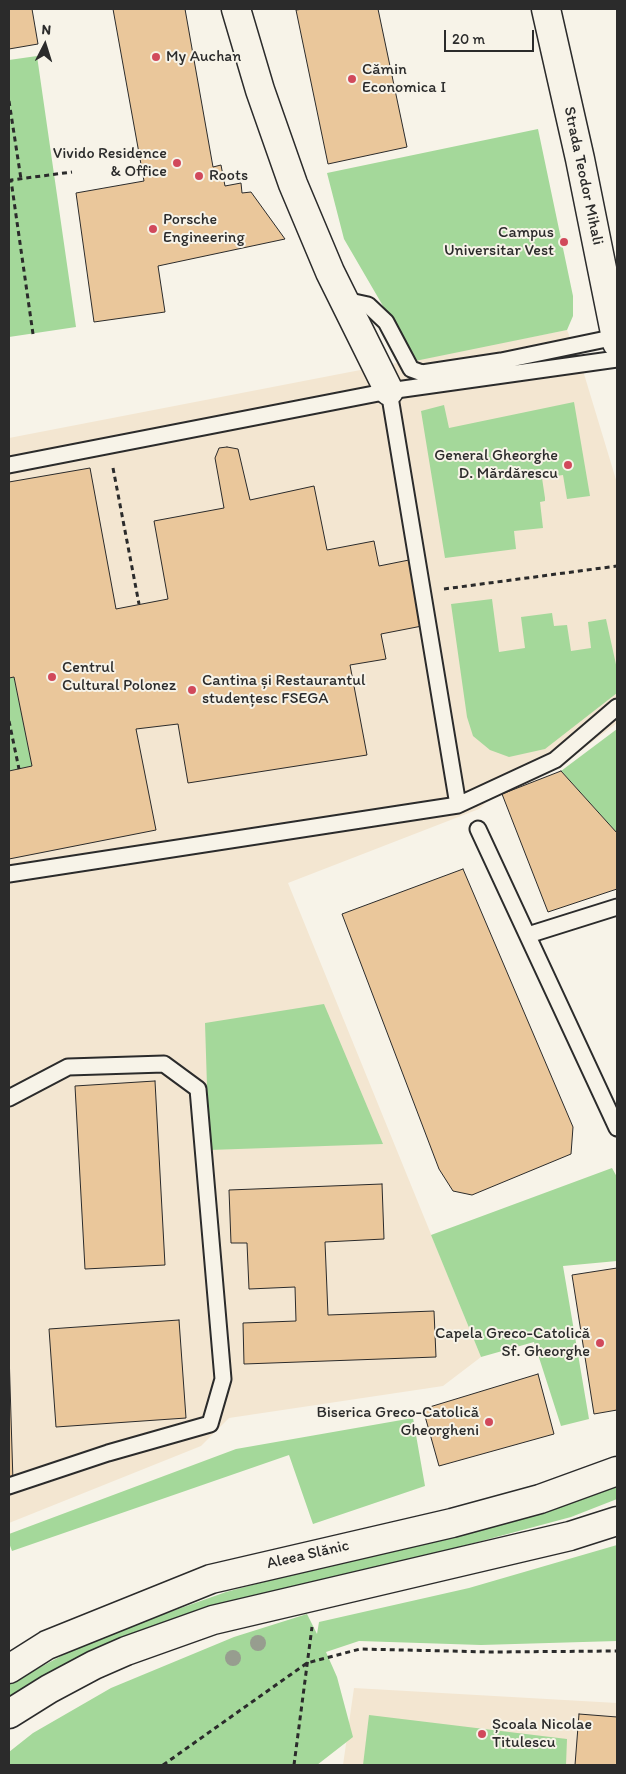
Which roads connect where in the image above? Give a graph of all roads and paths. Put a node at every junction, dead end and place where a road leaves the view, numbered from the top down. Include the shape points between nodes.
1 (236, 9) edge
2 (546, 9) edge
3 (9, 101) edge
4 (72, 172) dead end
5 (21, 179) junction
6 (345, 300) junction
7 (33, 334) dead end
8 (617, 346) edge
9 (389, 391) junction
10 (109, 446) junction
11 (9, 465) edge
12 (617, 566) edge
13 (422, 592) junction
14 (139, 604) dead end
15 (617, 707) edge
16 (9, 721) edge
17 (19, 769) dead end
18 (458, 805) junction
19 (478, 829) dead end
20 (9, 874) edge
21 (617, 907) edge
22 (528, 935) junction
23 (9, 1098) edge
24 (617, 1128) edge
25 (617, 1471) edge
26 (9, 1486) edge
27 (617, 1521) edge
28 (617, 1651) edge
29 (307, 1663) junction
30 (9, 1669) edge
31 (9, 1714) edge
32 (163, 1765) edge
33 (294, 1765) edge

1 - 6 main road via 293,184
2 - 8 main road, Strada Teodor Mihali
3 - 5 path
4 - 5 path
5 - 7 path via 11,180
6 - 8 lane via 368,305 386,322 411,369 422,373
6 - 9 main road
8 - 9 lane
9 - 10 lane
9 - 13 lane
10 - 11 lane
10 - 14 path
12 - 13 path
13 - 18 lane
15 - 18 lane via 555,760
16 - 17 path
18 - 20 lane
19 - 22 lane
21 - 22 lane
22 - 24 lane
23 - 26 lane via 68,1067 164,1064 198,1089 223,1379 210,1424
25 - 30 main road, Aleea Slănic via 540,1499 452,1523 211,1579 47,1645
27 - 31 main road via 570,1536 213,1620 118,1654 49,1689
28 - 29 path via 360,1649
29 - 32 path
29 - 33 path

